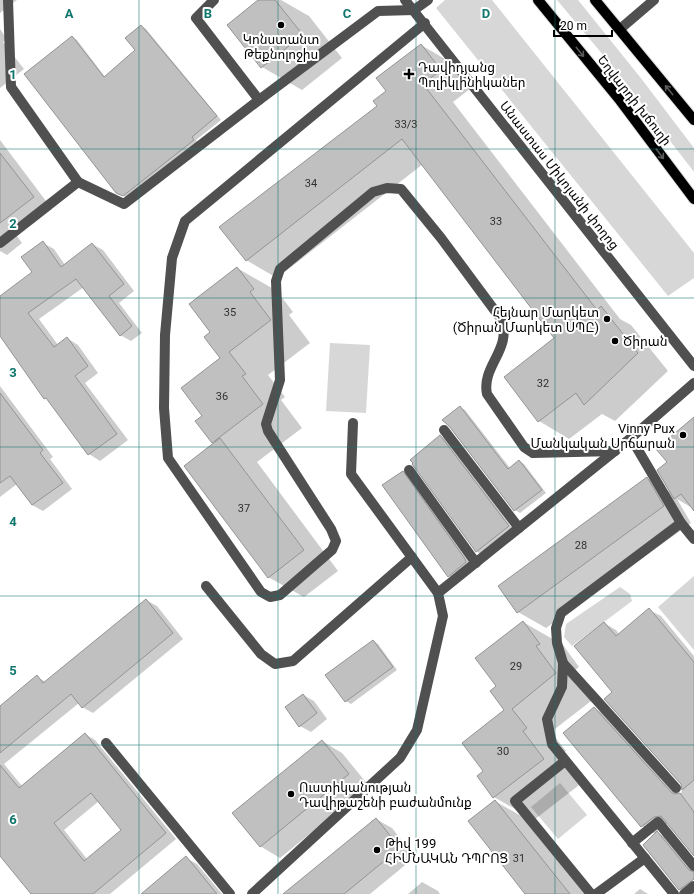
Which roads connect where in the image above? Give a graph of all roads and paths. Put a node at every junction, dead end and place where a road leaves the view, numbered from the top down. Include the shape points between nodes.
1 (8, 0) edge
2 (214, 0) edge
3 (406, 0) edge
4 (428, 0) edge
5 (538, 0) edge
6 (595, 0) edge
7 (654, 0) edge
8 (414, 10) junction
9 (425, 23) junction
10 (620, 29) junction
11 (258, 100) junction
12 (694, 120) edge
13 (78, 182) junction
14 (694, 199) edge
15 (0, 243) edge
16 (694, 366) edge
17 (694, 383) edge
18 (353, 423) dead end
19 (444, 430) dead end
20 (631, 438) junction
21 (615, 451) junction
22 (409, 470) dead end
23 (681, 524) junction
24 (519, 528) junction
25 (694, 539) edge
26 (412, 557) junction
27 (476, 563) junction
28 (206, 586) dead end
29 (438, 593) junction
30 (563, 663) junction
31 (106, 743) dead end
32 (565, 761) junction
33 (676, 788) dead end
34 (632, 843) junction
35 (645, 858) junction
36 (694, 866) edge
37 (694, 886) edge
38 (230, 894) edge
39 (252, 894) edge
40 (591, 894) edge
41 (596, 894) edge
42 (674, 894) edge
43 (684, 894) edge

1 - 13 street via 11,87
2 - 11 street via 196,18
3 - 8 street, Անաստաս Միկոյանի փողոց
4 - 8 street
5 -> 14 main road, Եղվարդի խճուղի via 619,99
6 - 10 main road
7 - 10 street
8 - 9 street, Անաստաս Միկոյանի փողոց
8 - 11 street via 378,10
9 - 16 street, Անաստաս Միկոյանի փողոց
9 - 21 street via 185,221 172,258 165,335 164,408 168,458 261,592 270,597 280,595 332,550 336,542 331,529 266,424 280,380 276,281 280,269 373,192 387,188 401,189 501,319 505,330 503,341 485,384 487,394 524,447 533,453
12 -> 10 main road
11 - 13 street via 124,204
13 - 15 street
17 - 20 street
18 - 26 street via 351,474
19 - 24 street
20 - 21 street
20 - 23 street
21 - 24 street
22 - 27 street
23 - 25 street
23 - 30 street via 561,613 556,628
24 - 27 street
26 - 28 street via 293,661 275,664 261,654
26 - 29 street
27 - 29 street
29 - 39 street via 443,616 442,624 417,730 400,758
30 - 32 street via 562,687 547,719 552,744
30 - 33 street
31 - 38 street
32 - 34 street
32 - 40 street via 515,801
34 - 35 street
34 - 36 street via 658,822
35 - 41 street
35 - 42 street
37 - 43 street

